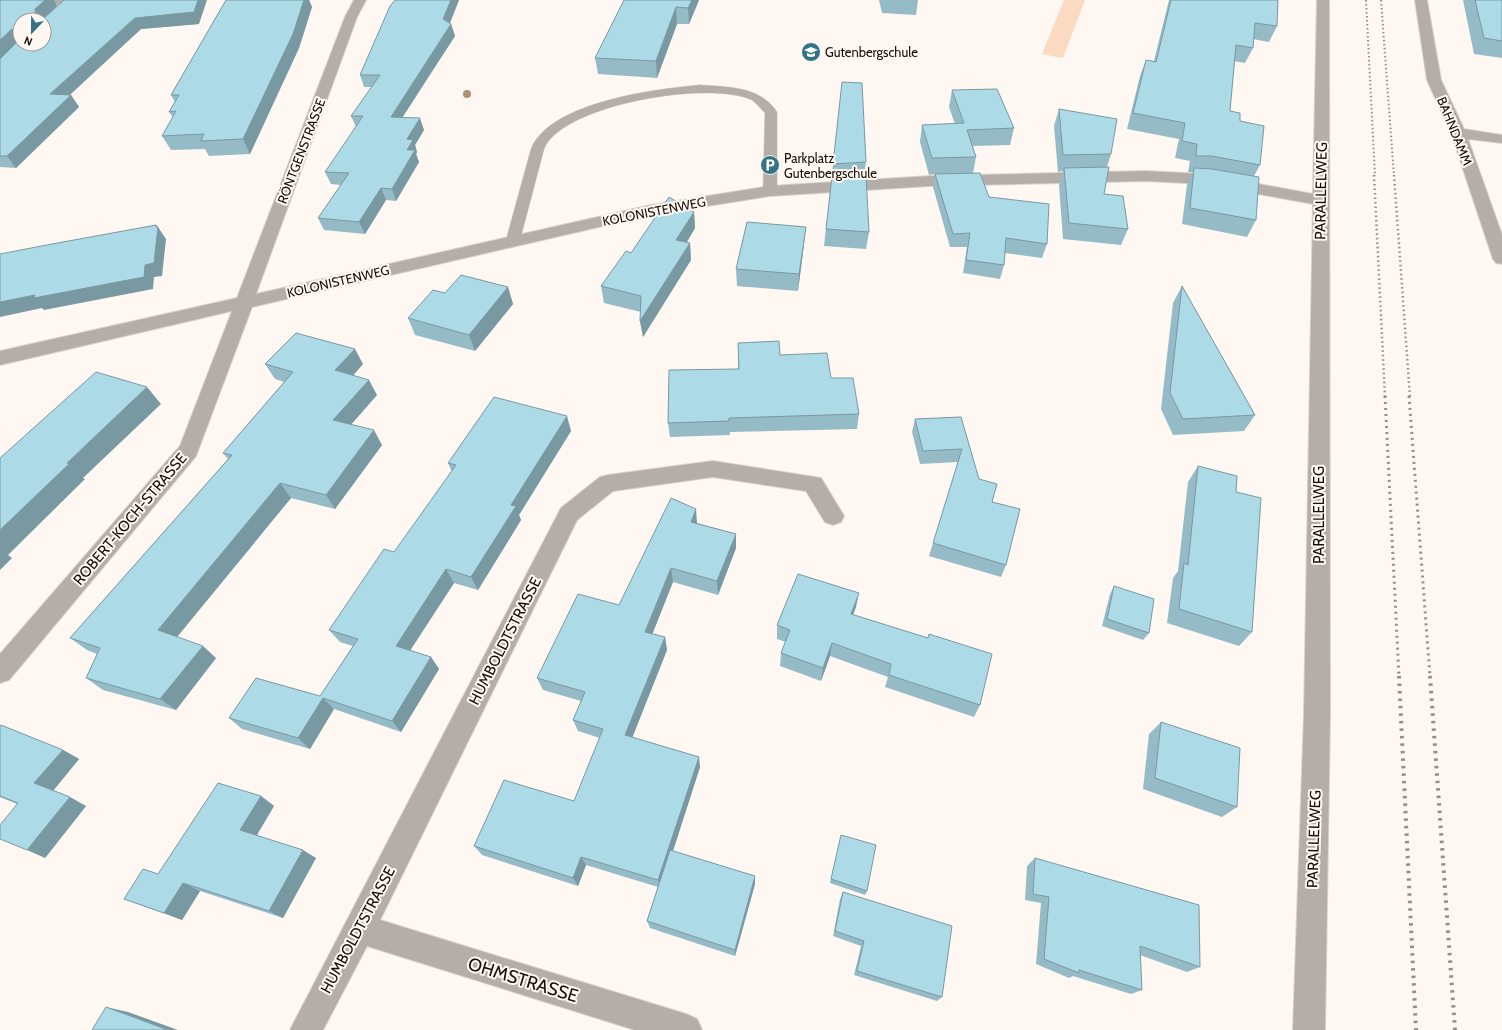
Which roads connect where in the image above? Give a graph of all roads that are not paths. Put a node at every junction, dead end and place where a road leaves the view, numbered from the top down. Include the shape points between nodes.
1 (75, 0) edge
2 (360, 0) edge
3 (1323, 0) edge
4 (1421, 0) edge
5 (0, 2) edge
6 (61, 11) edge
7 (1458, 134) junction
8 (1502, 139) edge
9 (770, 191) junction
10 (1320, 200) junction
11 (513, 240) junction
12 (1502, 259) edge
13 (245, 302) junction
14 (0, 358) edge
15 (832, 516) dead end
16 (0, 672) edge
17 (360, 929) junction
18 (306, 1030) edge
19 (686, 1030) edge
20 (1309, 1030) edge

1 - 5 street
1 - 6 street
2 - 13 street, RÖNTGENSTRASSE via 351,18
3 - 10 street, PARALLELWEG
4 - 7 street, BAHNDAMM via 1434,80
7 - 8 street
7 - 12 street, BAHNDAMM
9 - 10 street, KOLONISTENWEG via 930,181 1146,176 1204,179
9 - 11 street, KOLONISTENWEG via 650,210
9 - 11 lane via 771,112 768,104 757,97 733,90 682,89 652,93 572,118 552,130 539,145
10 - 20 street, PARALLELWEG via 1317,714
11 - 13 street, KOLONISTENWEG
13 - 14 street, KOLONISTENWEG
13 - 16 street, ROBERT-KOCH-STRASSE via 189,450
15 - 17 street, HUMBOLDTSTRASSE via 813,484 713,470 608,483 569,514
17 - 18 street, HUMBOLDTSTRASSE
17 - 19 street, OHMSTRASSE

